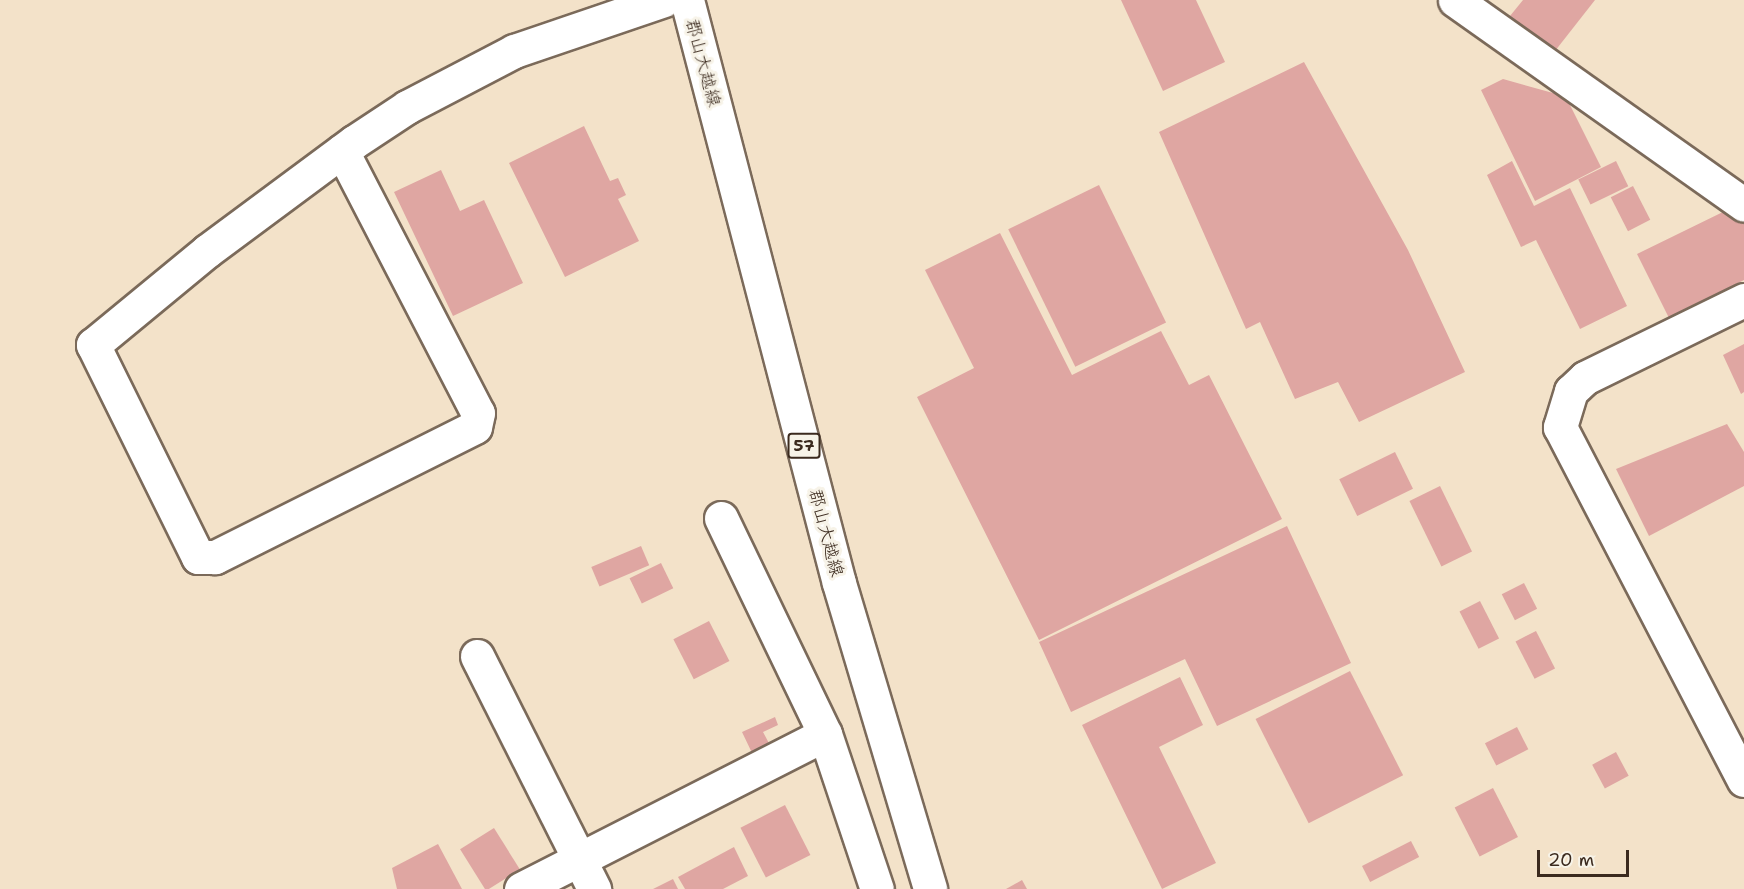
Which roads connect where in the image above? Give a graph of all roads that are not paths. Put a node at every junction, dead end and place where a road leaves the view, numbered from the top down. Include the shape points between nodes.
1 (664, 0) edge
2 (687, 0) edge
3 (1455, 0) edge
4 (342, 152) junction
5 (1744, 205) edge
6 (1744, 300) edge
7 (720, 518) dead end
8 (477, 656) dead end
9 (825, 734) junction
10 (1744, 780) edge
11 (579, 859) junction
12 (521, 889) edge
13 (594, 889) edge
14 (877, 889) edge
15 (930, 889) edge

1 - 4 street via 514,51 407,107
2 - 15 street, 郡山大越線 / 57 via 839,583
3 - 5 street
4 - 4 street via 478,413 475,427 214,557 198,557 83,339
6 - 10 street via 1586,378 1571,391 1560,427
7 - 9 street
8 - 11 street
9 - 11 street
9 - 14 street
11 - 12 street
11 - 13 street

